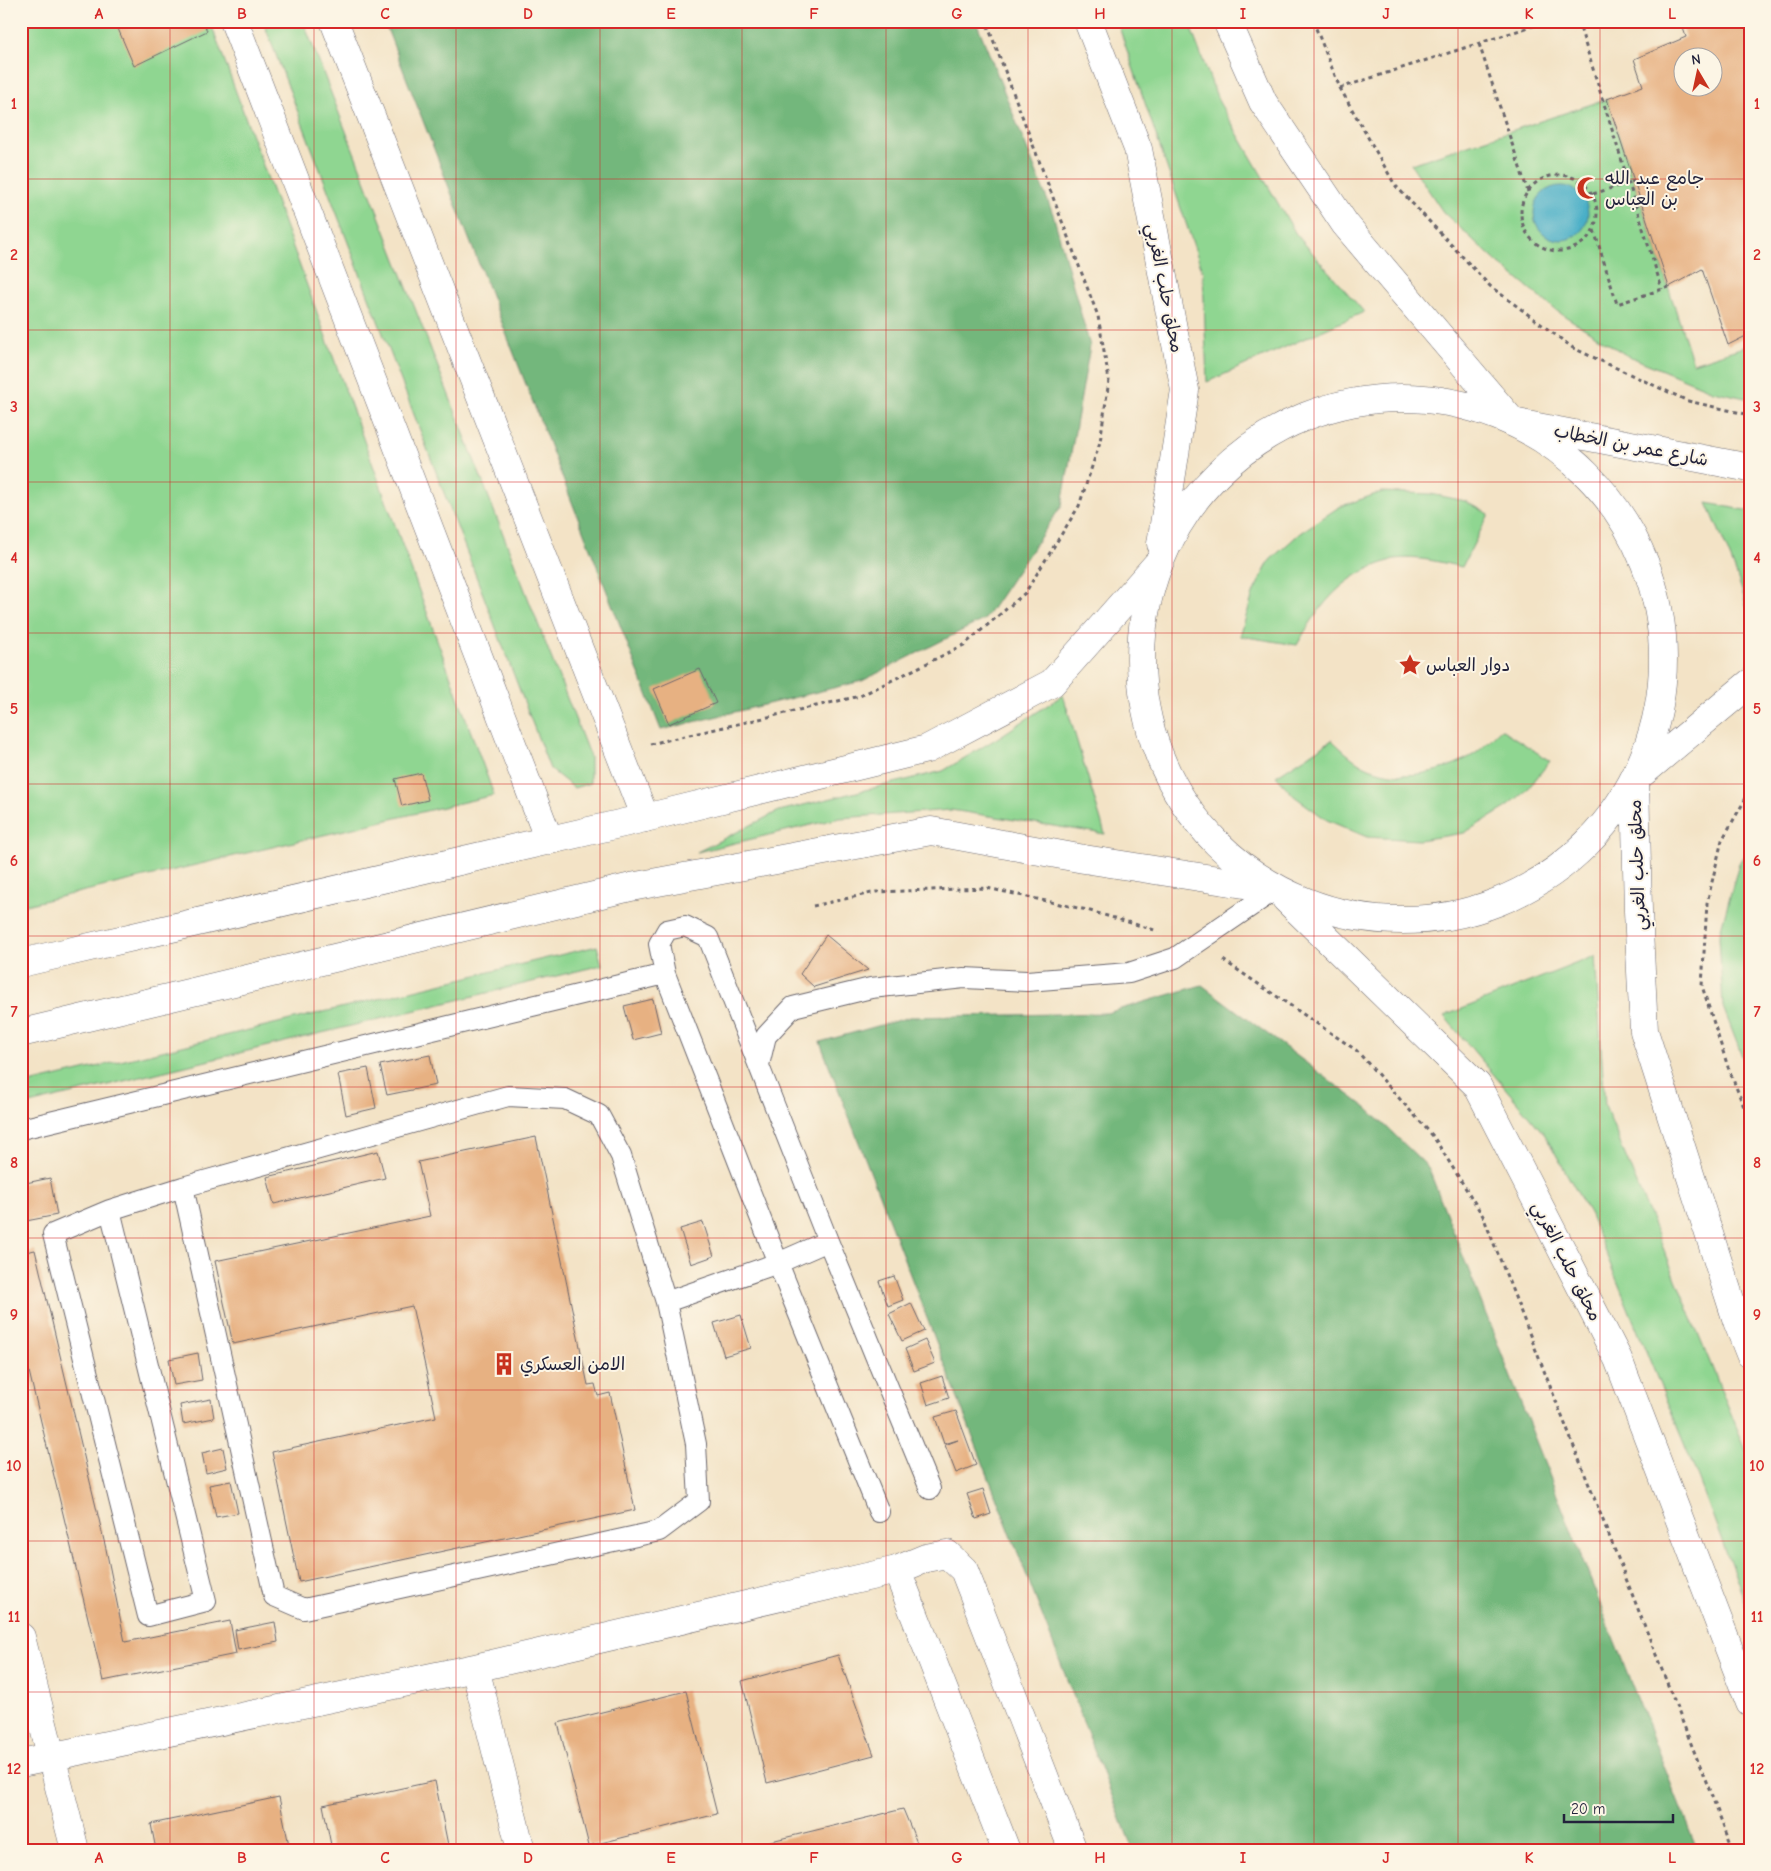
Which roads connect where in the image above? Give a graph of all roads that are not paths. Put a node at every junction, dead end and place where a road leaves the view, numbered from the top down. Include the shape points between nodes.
1 (234, 21) edge
2 (334, 21) edge
3 (1088, 21) edge
4 (1227, 21) edge
5 (1512, 422) junction
6 (1750, 468) edge
7 (1159, 562) junction
8 (1750, 683) edge
9 (1635, 779) junction
10 (645, 818) junction
11 (549, 840) junction
12 (1276, 889) junction
13 (21, 963) edge
14 (665, 974) junction
15 (21, 1033) edge
16 (759, 1065) junction
17 (21, 1129) edge
18 (183, 1187) junction
19 (110, 1210) junction
20 (828, 1241) junction
21 (778, 1264) junction
22 (666, 1302) junction
23 (1750, 1354) edge
24 (930, 1489) dead end
25 (879, 1512) dead end
26 (897, 1570) junction
27 (21, 1637) edge
28 (475, 1668) junction
29 (1750, 1703) edge
30 (52, 1756) junction
31 (21, 1763) edge
32 (75, 1850) edge
33 (521, 1850) edge
34 (1006, 1850) edge
35 (1073, 1850) edge

1 - 11 main road
2 - 10 main road
3 - 7 main road, محلق حلب الغربي via 1138,149 1185,390
4 - 5 main road via 1263,102 1345,224
5 - 6 main road, شارع عمر بن الخطاب
5 - 7 main road via 1468,406 1421,399 1374,400 1327,409 1284,426 1244,451 1208,483 1180,520
5 - 9 main road via 1558,448 1597,484 1628,526 1650,574 1662,625 1664,678 1654,729
7 - 10 main road via 1052,683 927,749
7 - 12 main road via 1145,607 1140,654 1143,702 1155,748 1175,791 1203,830 1237,863
8 - 9 main road
9 - 12 main road via 1607,822 1570,859 1527,889 1479,909 1428,919 1376,919 1324,909
9 - 23 main road, محلق حلب الغربي via 1644,1031
10 - 11 main road
11 - 13 main road
12 - 15 main road via 1084,860 931,831 631,887
12 - 16 lane via 1175,958 1129,973 1028,981 964,978 871,988 794,1008 766,1036
12 - 29 main road, محلق حلب الغربي via 1477,1086 1618,1359
14 - 16 lane via 659,944 667,930 684,926 708,937
14 - 17 lane
14 - 21 lane
16 - 20 lane
18 - 19 lane
18 - 22 lane via 508,1096 565,1098 599,1115 621,1156
18 - 22 lane via 274,1596 304,1609 659,1531 699,1501 696,1444
19 - 19 lane via 52,1234 148,1616 206,1601
20 - 21 lane
20 - 24 lane
21 - 22 lane
21 - 25 lane
26 - 28 main road
26 - 34 main road
26 - 35 main road via 926,1558 947,1554 964,1570
27 - 30 main road
28 - 30 main road
28 - 33 main road
30 - 31 main road
30 - 32 main road

